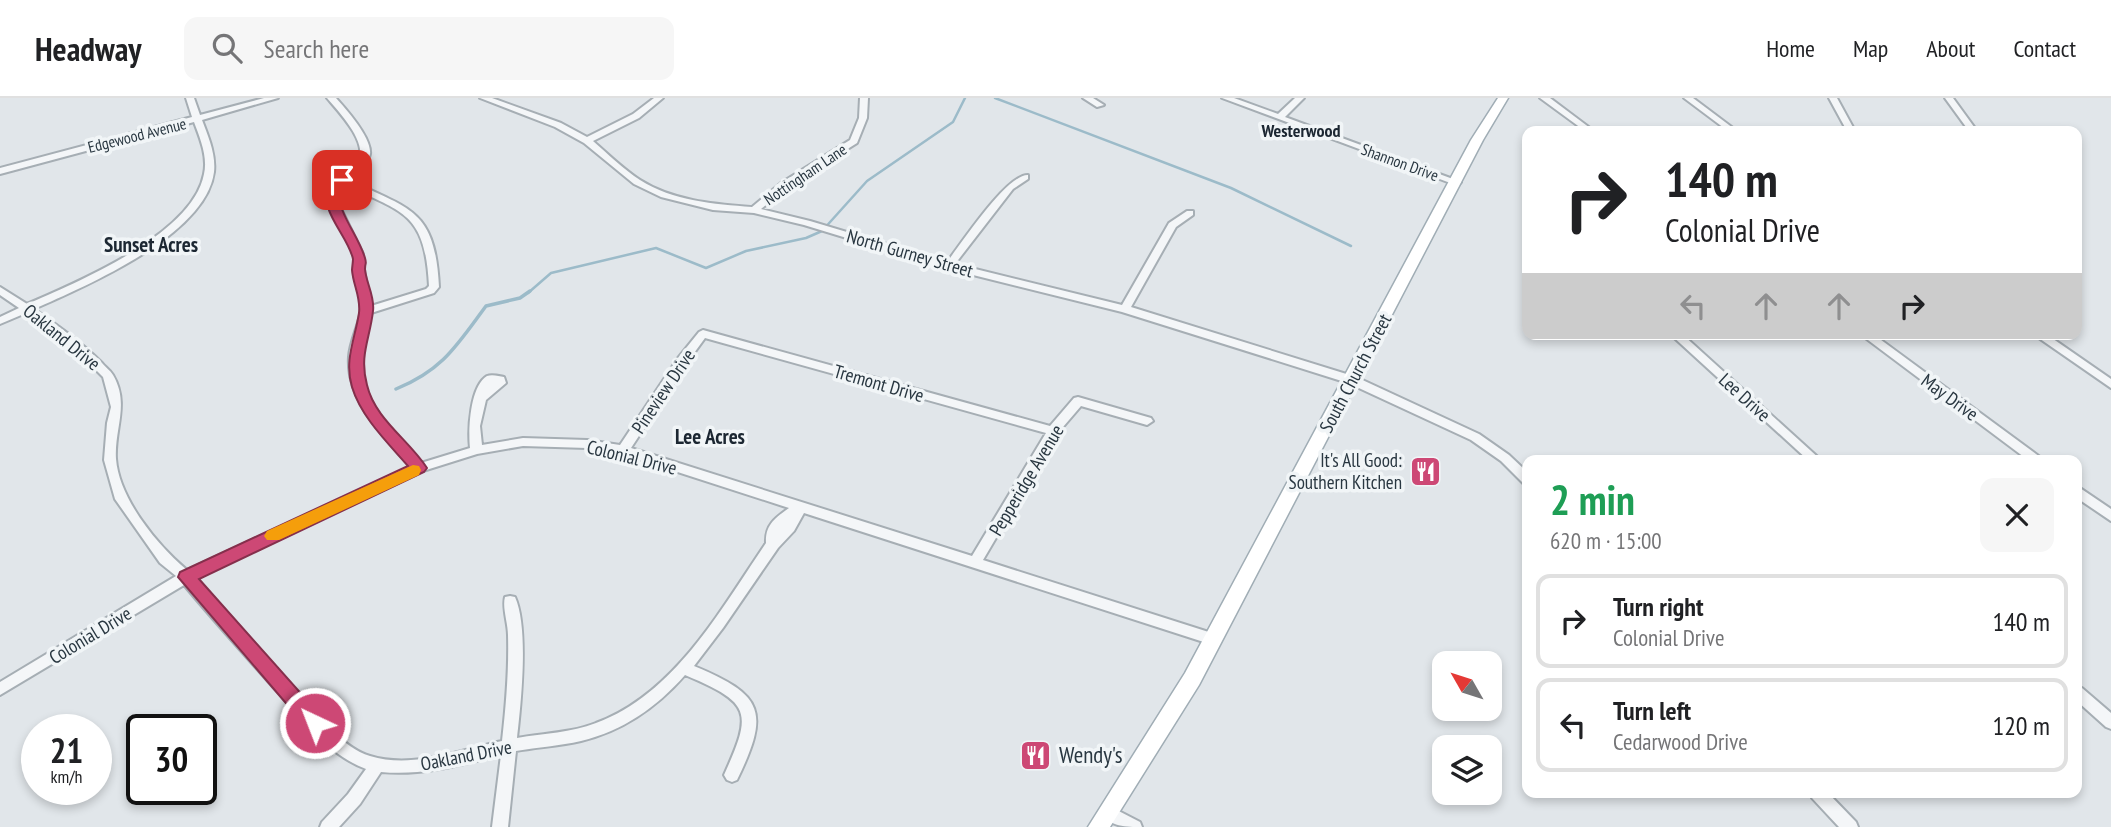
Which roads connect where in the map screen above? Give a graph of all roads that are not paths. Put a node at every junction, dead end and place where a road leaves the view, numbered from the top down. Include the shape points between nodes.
1 (190, 98) edge
2 (274, 98) edge
3 (331, 98) edge
4 (484, 98) edge
5 (659, 98) edge
6 (864, 98) edge
7 (1087, 98) edge
8 (1226, 98) edge
9 (1300, 98) edge
10 (1503, 98) edge
11 (1544, 98) edge
12 (1688, 98) edge
13 (1833, 98) edge
14 (1949, 98) edge
15 (1100, 105) dead end
16 (1280, 117) junction
17 (197, 120) junction
18 (1583, 126) edge
19 (1726, 126) edge
20 (1848, 126) edge
21 (1969, 126) edge
22 (587, 141) junction
23 (0, 171) edge
24 (1025, 177) dead end
25 (342, 180) junction
26 (1456, 182) junction
27 (754, 210) junction
28 (1189, 213) dead end
29 (948, 266) junction
30 (0, 290) edge
31 (27, 308) junction
32 (1125, 309) junction
33 (366, 311) junction
34 (0, 321) edge
35 (704, 334) joint
36 (1682, 340) edge
37 (1873, 340) edge
38 (2047, 340) edge
39 (1352, 380) junction
40 (2111, 384) edge
41 (481, 398) dead end
42 (1147, 421) dead end
43 (1053, 431) junction
44 (476, 450) junction
45 (623, 450) junction
46 (1809, 455) edge
47 (2029, 455) edge
48 (419, 468) junction
49 (1522, 475) edge
50 (2082, 495) edge
51 (800, 506) junction
52 (2111, 516) edge
53 (976, 561) junction
54 (186, 577) junction
55 (510, 601) dead end
56 (1213, 639) junction
57 (683, 668) junction
58 (0, 689) edge
59 (2082, 696) edge
60 (2111, 722) edge
61 (511, 746) junction
62 (377, 765) junction
63 (732, 775) dead end
64 (1823, 798) edge
65 (1109, 813) junction
66 (328, 827) edge
67 (500, 827) edge
68 (1098, 827) edge
69 (1134, 827) edge
70 (1850, 827) edge

1 - 17 street
2 - 17 street, Edgewood Avenue
3 - 25 street via 364,144 362,162
4 - 22 street, North Gurney Street via 558,125
5 - 22 street via 636,116
6 - 27 street, Nottingham Lane via 863,118 854,141 784,185
7 - 15 street
8 - 16 street, Shannon Drive
9 - 16 street
10 - 26 main road, South Church Street
11 - 18 street
12 - 19 street
13 - 20 street
14 - 21 street
16 - 26 street, Shannon Drive
17 - 23 street, Edgewood Avenue
17 - 31 street via 210,160 207,185 193,207 169,232 130,259
22 - 27 street, North Gurney Street via 627,176 657,192 713,207
24 - 29 street via 1010,187
25 - 33 street via 332,187 332,196 360,260
25 - 33 street via 415,217 432,260 434,287
26 - 39 main road, South Church Street
27 - 29 street, North Gurney Street
28 - 32 street via 1172,225
29 - 32 street, North Gurney Street
30 - 31 street, Oakland Drive
31 - 34 street
31 - 54 street, Oakland Drive via 87,352 111,381 117,407 110,460 121,499 165,559
32 - 39 street, North Gurney Street
33 - 48 street via 355,356 359,387 386,431
35 - 43 street, Tremont Drive
35 - 45 street, Pineview Drive
36 - 46 street, Lee Drive
37 - 47 street, May Drive
38 - 40 street
39 - 49 street, North Gurney Street via 1475,437
39 - 56 main road, South Church Street
41 - 44 street via 474,426
42 - 43 street, Pepperidge Avenue via 1078,401
43 - 53 street, Pepperidge Avenue
44 - 45 street, Colonial Drive via 554,442
44 - 48 street, Colonial Drive
45 - 51 street, Colonial Drive
48 - 54 street, Colonial Drive
50 - 52 street
51 - 53 street, Colonial Drive
51 - 57 street, Oakland Drive via 784,538 773,544
53 - 56 street, Colonial Drive
54 - 58 street, Colonial Drive
54 - 62 street, Oakland Drive via 328,737 347,754
55 - 61 street via 515,620
56 - 65 main road, South Church Street
57 - 61 street, Oakland Drive via 631,714 600,729
57 - 63 street via 736,691 747,705 747,747
59 - 60 street
61 - 62 street, Oakland Drive via 444,763
61 - 67 street
62 - 66 street
64 - 70 street
65 - 68 main road, South Church Street
65 - 69 street

